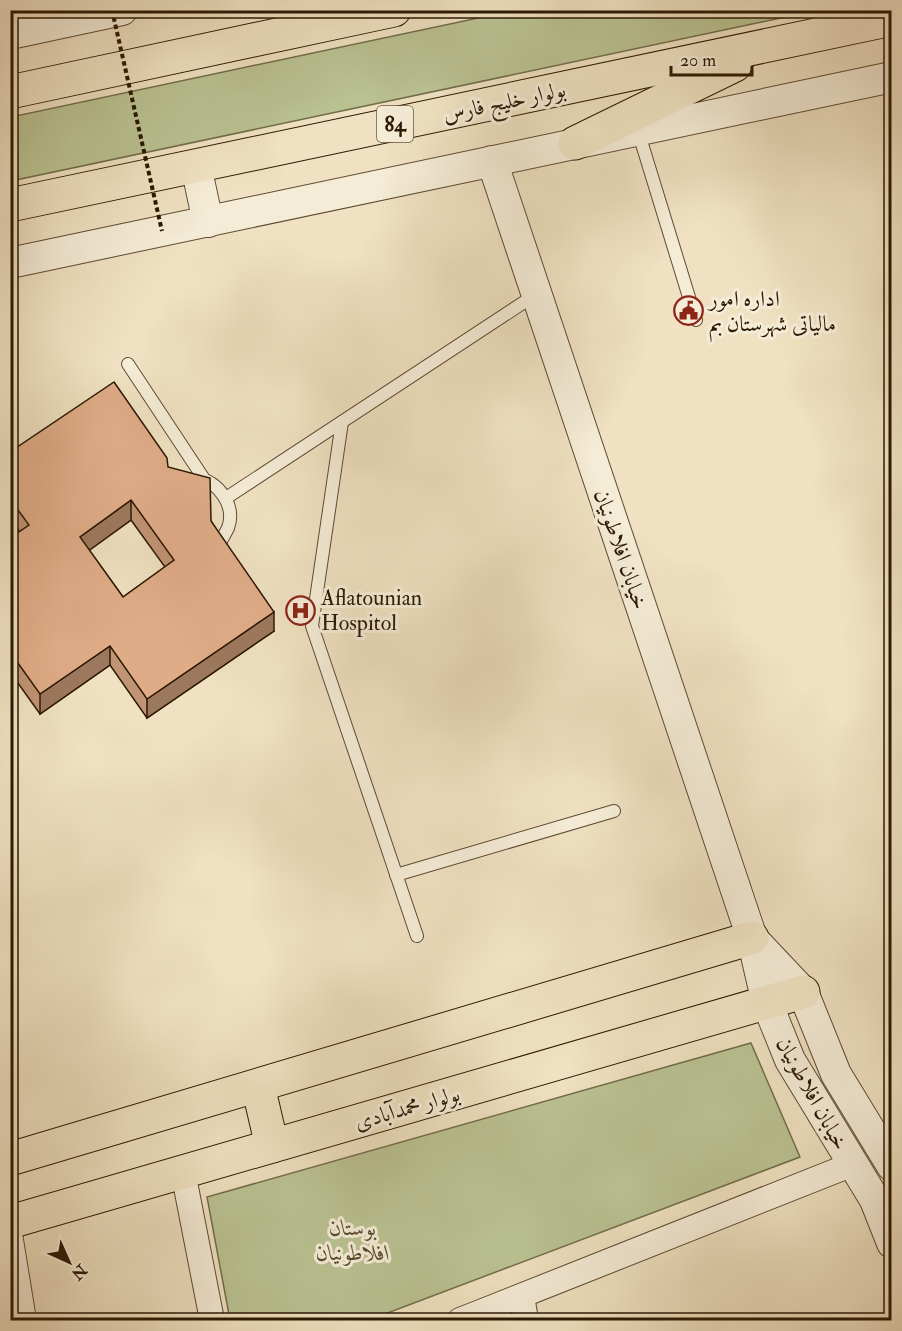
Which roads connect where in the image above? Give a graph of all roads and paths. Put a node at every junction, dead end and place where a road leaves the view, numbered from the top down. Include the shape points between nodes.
1 (112, 10) edge
2 (122, 10) edge
3 (394, 10) edge
4 (891, 19) edge
5 (10, 34) edge
6 (780, 43) junction
7 (891, 76) edge
8 (10, 92) edge
9 (638, 130) junction
10 (575, 143) junction
11 (492, 161) junction
12 (196, 166) junction
13 (10, 206) edge
14 (208, 222) junction
15 (162, 231) junction
16 (10, 263) edge
17 (536, 294) junction
18 (696, 320) dead end
19 (128, 364) dead end
20 (342, 422) junction
21 (181, 479) edge
22 (204, 479) junction
23 (226, 498) junction
24 (221, 541) edge
25 (614, 811) dead end
26 (396, 875) junction
27 (417, 936) dead end
28 (752, 938) junction
29 (803, 992) junction
30 (767, 1003) junction
31 (258, 1086) junction
32 (272, 1146) junction
33 (10, 1160) edge
34 (853, 1164) junction
35 (891, 1166) edge
36 (183, 1172) junction
37 (10, 1222) edge
38 (10, 1234) edge
39 (891, 1242) edge
40 (522, 1296) junction
41 (24, 1320) edge
42 (212, 1320) edge
43 (460, 1320) edge
44 (526, 1320) edge

1 - 15 path, bridge
2 - 5 street
3 - 8 main road
4 - 6 main road, بولوار خلیج فارس / 84
6 - 10 main road
6 - 12 main road, بولوار خلیج فارس / 84
7 - 9 street
9 - 10 street
9 - 18 lane
10 - 11 street
11 - 14 street
11 - 17 street, خیابان افلاطونیان
12 - 13 main road, بولوار خلیج فارس / 84
12 - 14 street
14 - 15 street
15 - 16 street
17 - 20 lane
17 - 28 street, خیابان افلاطونیان
19 - 22 lane
20 - 23 lane
20 - 26 lane via 312,626
21 - 22 lane
22 - 23 lane via 217,486
23 - 24 lane via 230,512
25 - 26 lane
26 - 27 lane
28 - 29 street, خیابان افلاطونیان
28 - 30 street, خیابان افلاطونیان
28 - 31 main road
29 - 30 main road, بولوار محمدآبادی
29 - 35 street, خیابان افلاطونیان via 836,1074
30 - 32 main road, بولوار محمدآبادی
30 - 34 street, خیابان افلاطونیان via 790,1060
31 - 32 main road
31 - 33 main road
32 - 36 main road, بولوار محمدآبادی
34 - 39 street, خیابان افلاطونیان via 875,1200
34 - 40 street
36 - 37 main road, بولوار محمدآبادی
36 - 42 street
38 - 41 street
40 - 43 street
40 - 44 street

